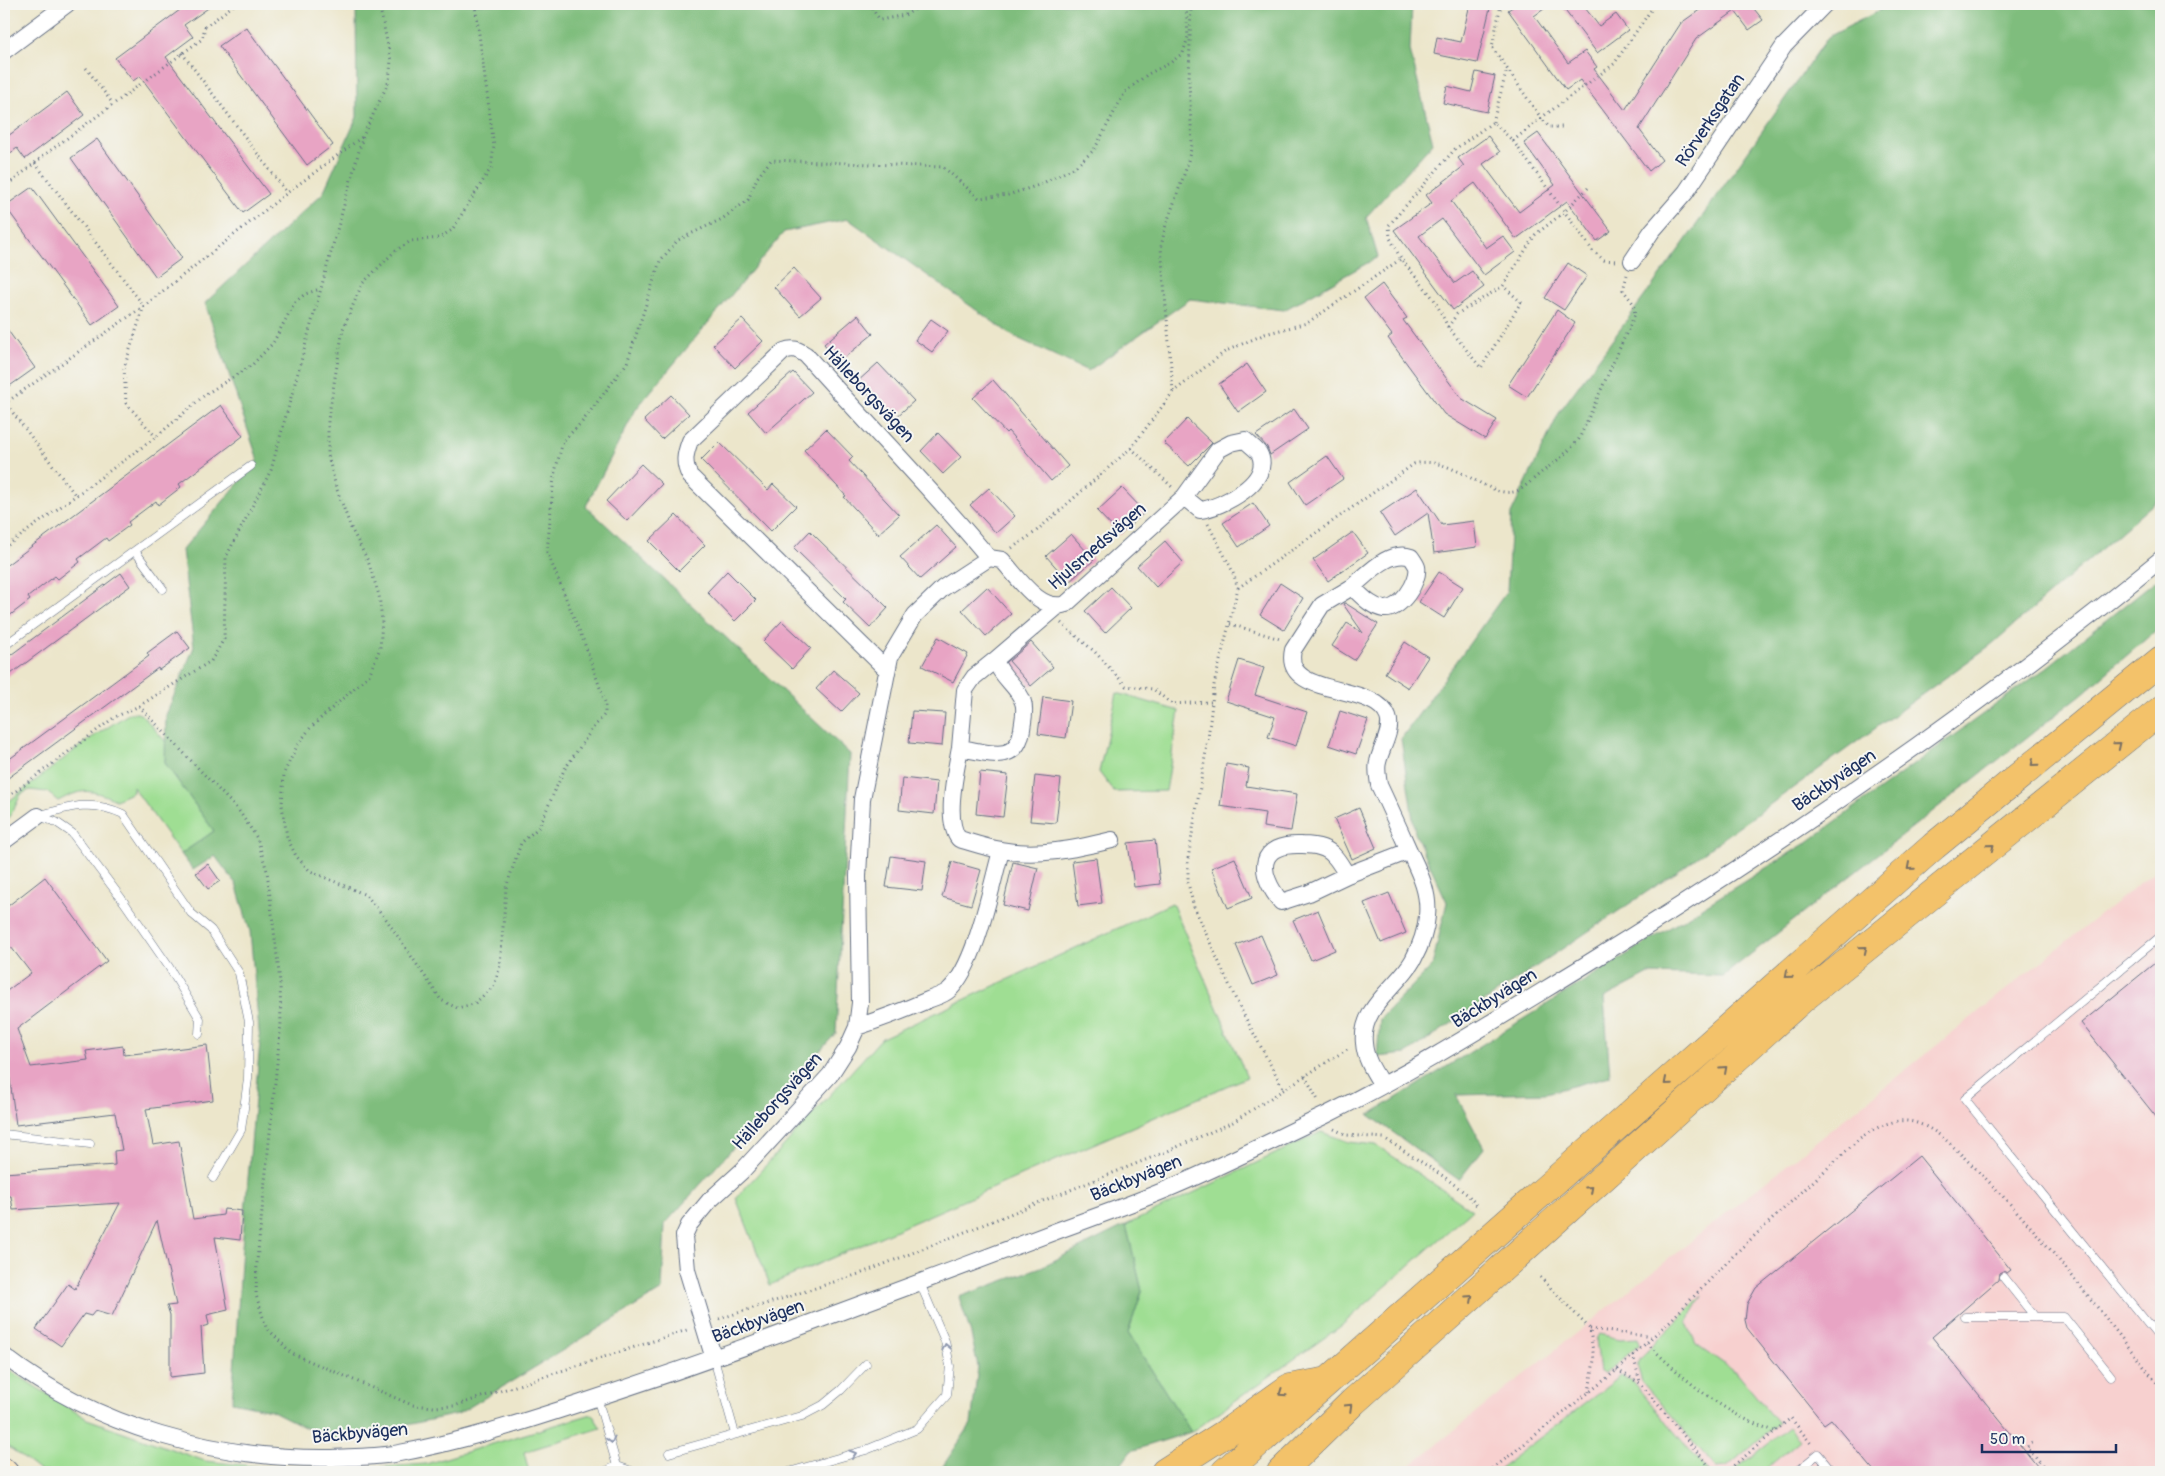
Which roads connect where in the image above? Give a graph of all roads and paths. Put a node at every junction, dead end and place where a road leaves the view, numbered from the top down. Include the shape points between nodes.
1 (67, 4) edge
2 (234, 4) edge
3 (379, 4) edge
4 (475, 4) edge
5 (869, 4) edge
6 (924, 4) edge
7 (1186, 4) edge
8 (1191, 4) edge
9 (1501, 4) edge
10 (1655, 4) edge
11 (1825, 4) edge
12 (4, 51) edge
13 (182, 53) junction
14 (86, 68) dead end
15 (1507, 68) junction
16 (113, 104) junction
17 (1541, 118) junction
18 (1493, 122) junction
19 (1564, 127) dead end
20 (363, 136) junction
21 (1513, 141) junction
22 (35, 163) junction
23 (4, 188) edge
24 (1588, 188) dead end
25 (287, 193) junction
26 (1564, 212) junction
27 (1401, 259) junction
28 (1632, 261) junction
29 (1504, 286) junction
30 (321, 289) junction
31 (144, 306) junction
32 (1448, 327) junction
33 (1173, 392) junction
34 (4, 403) edge
35 (156, 437) junction
36 (1131, 448) junction
37 (251, 466) dead end
38 (76, 496) junction
39 (1184, 497) junction
40 (1200, 510) junction
41 (4, 548) edge
42 (135, 551) junction
43 (2161, 558) edge
44 (996, 559) junction
45 (1238, 588) junction
46 (1352, 588) dead end
47 (163, 589) dead end
48 (1057, 607) junction
49 (1230, 624) junction
50 (1297, 644) junction
51 (4, 646) edge
52 (995, 660) junction
53 (2161, 660) edge
54 (886, 669) junction
55 (1212, 702) junction
56 (139, 706) junction
57 (2161, 710) edge
58 (960, 748) junction
59 (4, 800) edge
60 (38, 816) junction
61 (1112, 840) dead end
62 (4, 841) edge
63 (1001, 850) junction
64 (1409, 851) junction
65 (1347, 875) junction
66 (2161, 936) edge
67 (856, 1027) junction
68 (199, 1034) dead end
69 (1364, 1042) junction
70 (1305, 1076) junction
71 (1382, 1085) junction
72 (1284, 1090) junction
73 (1326, 1115) junction
74 (4, 1134) edge
75 (90, 1144) dead end
76 (213, 1178) dead end
77 (1479, 1208) dead end
78 (1540, 1277) dead end
79 (2003, 1277) dead end
80 (920, 1283) junction
81 (1966, 1316) dead end
82 (2035, 1317) junction
83 (704, 1324) junction
84 (1590, 1329) junction
85 (1653, 1337) junction
86 (2161, 1340) edge
87 (1646, 1343) junction
88 (4, 1356) edge
89 (1633, 1356) junction
90 (714, 1359) junction
91 (866, 1364) dead end
92 (1618, 1370) junction
93 (2111, 1376) dead end
94 (1328, 1381) junction
95 (1640, 1383) junction
96 (2161, 1388) edge
97 (1589, 1392) junction
98 (597, 1398) junction
99 (1775, 1431) junction
100 (735, 1434) junction
101 (2032, 1443) dead end
102 (669, 1453) dead end
103 (1818, 1454) junction
104 (618, 1466) junction
105 (4, 1469) edge
106 (7, 1472) edge
107 (604, 1472) edge
108 (634, 1472) edge
109 (789, 1472) edge
110 (1165, 1472) edge
111 (1225, 1472) edge
112 (1280, 1472) edge
113 (1488, 1472) edge
114 (1714, 1472) edge
115 (1726, 1472) edge
116 (1796, 1472) edge
117 (1834, 1472) edge
118 (2047, 1472) edge

1 - 12 street
2 - 13 path via 205,27 202,39
3 - 20 path via 391,60 389,81
4 - 7 path via 494,146 491,168 452,230 439,238 411,241 395,251 362,284 343,329 333,383 328,456 351,528 368,562 379,595 382,621 380,648 369,675 311,727 297,746 284,774 282,805 287,837 296,856 310,871 366,896 386,919 441,1000 457,1008 474,1004 494,986 500,966 506,888 522,843 540,827 564,770 605,714 605,702 584,642 547,552 554,476 563,441 582,422 627,363 660,261 678,240 722,220 748,200 757,178 771,160 943,167 979,198 1008,195 1075,167 1094,150 1125,92 1183,53 1188,37
5 - 6 path via 880,20 905,15
8 - 33 path via 1189,81 1192,145 1161,247
9 - 15 path via 1492,47
10 - 17 path via 1614,64
11 - 28 street, Rörverksgatan via 1784,46 1686,192 1652,231
13 - 16 path
13 - 25 path
14 - 16 path
15 - 17 path
15 - 18 path
16 - 22 path
17 - 19 path via 1549,127
17 - 21 path
18 - 21 path
18 - 27 path via 1455,149 1389,225 1390,238
20 - 25 path
20 - 30 path
21 - 26 path
22 - 23 path
22 - 31 path
24 - 26 path
25 - 31 path
26 - 28 path via 1593,251 1604,260
26 - 29 path via 1535,235
27 - 32 path via 1434,299
27 - 33 path via 1307,323 1265,334 1226,351
28 - 45 path via 1623,290 1633,303 1635,314 1579,439 1571,450 1522,488 1510,492 1441,463 1414,464
29 - 32 path via 1457,314
29 - 32 path via 1521,302 1480,368
30 - 35 path via 305,294 295,302 273,343 252,364 206,394
30 - 56 path via 271,470 226,557 224,638 211,661
31 - 34 path
31 - 35 path via 124,368 126,403
33 - 36 path
34 - 38 path
35 - 38 path
36 - 39 path
36 - 44 path via 1034,533
37 - 42 lane
38 - 41 path
39 - 40 street
39 - 40 street, Hjulsmedsvägen via 1218,450 1245,440 1259,453 1259,475 1239,494 1212,509
39 - 48 street, Hjulsmedsvägen via 1066,604
40 - 45 path
42 - 47 lane
42 - 51 lane
43 - 71 street, Bäckbyvägen via 2023,668 1884,770 1734,872 1454,1046
44 - 48 street, Hjulsmedsvägen via 1042,603
44 - 54 street, Hälleborgsvägen via 943,588 915,615
44 - 54 street, Hälleborgsvägen via 797,349 784,351 690,440 685,466 690,476
45 - 49 path
46 - 50 street via 1322,606
48 - 52 street
48 - 55 path via 1057,620 1095,652 1126,686 1152,689 1172,704
49 - 50 path
49 - 55 path
50 - 64 street via 1291,658 1299,675 1320,685 1366,698 1382,706 1388,717 1389,726 1378,761 1379,785
52 - 58 street via 974,677 965,690
52 - 58 street via 1000,672 1023,701 1024,717 1018,745 1011,752 1001,754
53 -> 94 highway via 1934,846
54 - 67 street, Hälleborgsvägen via 862,799 858,876 860,1003
55 - 72 path via 1188,859 1188,883 1194,907 1237,1002
56 - 59 path via 115,717
56 - 83 path via 239,811 257,838 267,871 280,982 281,1023 257,1261 256,1295 266,1327 291,1353 412,1405 434,1407 454,1406
112 -> 57 highway via 1353,1402 1802,999
58 - 63 street via 951,819 956,834 959,839
60 - 62 street
60 - 68 lane via 56,822 72,833 124,902 200,1019
60 - 76 lane via 76,805 108,806 123,814 191,913 211,930 239,973 248,1022 248,1079 241,1130
61 - 63 street via 1052,852
63 - 67 street via 976,942 955,984 948,991 920,1004
64 - 65 street
64 - 69 street via 1425,889 1427,915 1424,932 1413,960 1368,1018
65 - 65 street via 1281,902 1269,884 1265,862 1268,854 1277,848 1291,844 1308,845 1324,848 1334,855
66 - 86 lane via 1965,1099
67 - 83 street, Hälleborgsvägen via 830,1075 689,1225 684,1236 687,1270
69 - 70 path via 1356,1043
69 - 71 street via 1370,1066
70 - 72 path
70 - 73 path
71 - 73 street, Bäckbyvägen
72 - 83 path via 1233,1122 1168,1151 862,1273
73 - 77 path via 1332,1128 1339,1133 1384,1138 1443,1176
73 - 80 street, Bäckbyvägen via 1172,1187
74 - 75 lane
78 - 84 path
79 - 82 lane
80 - 90 street, Bäckbyvägen
109 -> 80 lane via 866,1450 917,1429 947,1395 950,1366 945,1341
81 - 82 lane
82 - 93 lane via 2064,1317
83 - 90 street, Hälleborgsvägen
84 - 85 path
84 - 97 path via 1594,1360
85 - 87 path
85 - 96 path via 1737,1252 1853,1144 1878,1126 1900,1121 1916,1123 1939,1133 2004,1196
87 - 89 path
87 - 99 path via 1692,1384 1762,1427
88 - 98 street, Bäckbyvägen via 55,1390 89,1408 131,1424 233,1452 294,1458 392,1454 526,1420
89 - 92 path
89 - 95 path
90 - 98 street, Bäckbyvägen
90 - 100 lane
91 - 100 lane via 823,1405 802,1416
92 - 95 path
92 - 97 path
94 -> 110 highway via 1289,1388
94 - 111 highway
95 - 114 path
97 - 113 path
98 -> 104 lane
99 - 103 path via 1791,1418
99 - 115 path
100 - 102 lane
101 - 118 path via 2027,1447
103 - 116 lane
103 - 117 lane
104 - 107 lane
104 - 108 lane
105 - 106 main road

